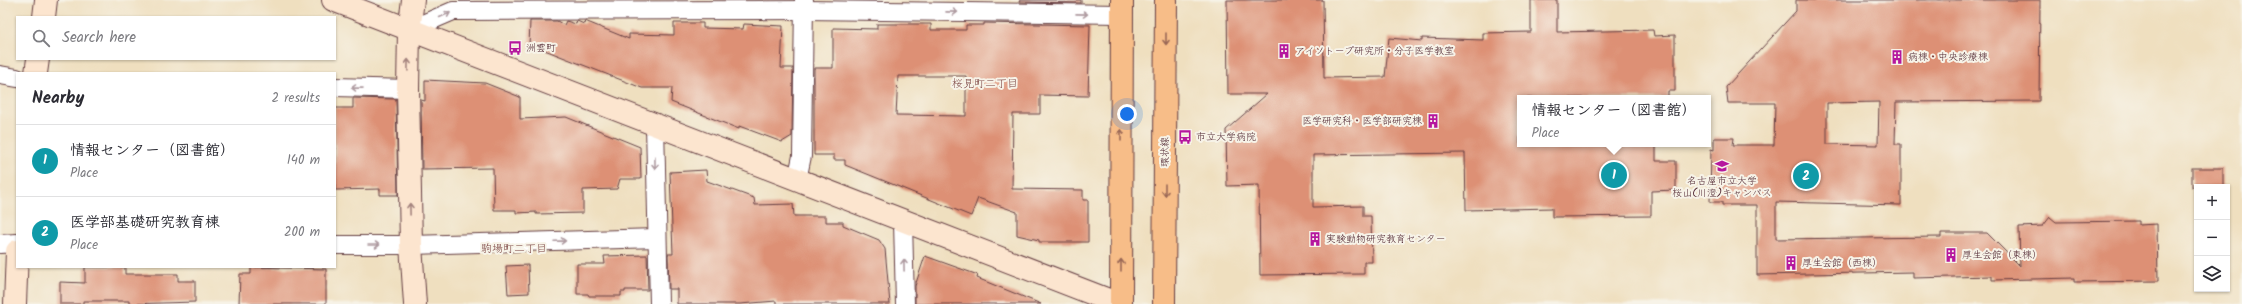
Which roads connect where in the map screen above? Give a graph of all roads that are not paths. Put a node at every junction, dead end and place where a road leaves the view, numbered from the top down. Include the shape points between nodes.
1 (46, 0) edge
2 (333, 0) edge
3 (413, 0) edge
4 (1166, 0) edge
5 (804, 5) edge
6 (1122, 7) edge
7 (44, 16) edge
8 (409, 30) junction
9 (38, 60) edge
10 (36, 72) edge
11 (0, 75) edge
12 (16, 78) edge
13 (336, 87) edge
14 (408, 89) junction
15 (655, 124) junction
16 (797, 180) junction
17 (903, 221) junction
18 (657, 238) junction
19 (16, 243) edge
20 (0, 244) edge
21 (336, 245) edge
22 (411, 245) junction
23 (16, 268) edge
24 (15, 304) edge
25 (415, 304) edge
26 (659, 304) edge
27 (905, 304) edge
28 (1120, 304) edge
29 (1164, 304) edge

1 - 7 street
2 - 8 street
3 - 8 street
4 -> 29 main road, 環状線
5 -> 6 street
8 -> 5 street via 452,11
5 - 16 street via 802,156
28 -> 6 main road
14 -> 8 street
8 - 15 street
9 - 10 street
11 - 12 street
14 -> 13 street
22 -> 14 street
15 - 16 street
15 -> 18 street
16 - 17 street
27 -> 17 street
17 - 28 street
22 -> 18 street
18 - 26 street
19 - 20 street
21 -> 22 street
22 - 25 street
23 - 24 street

